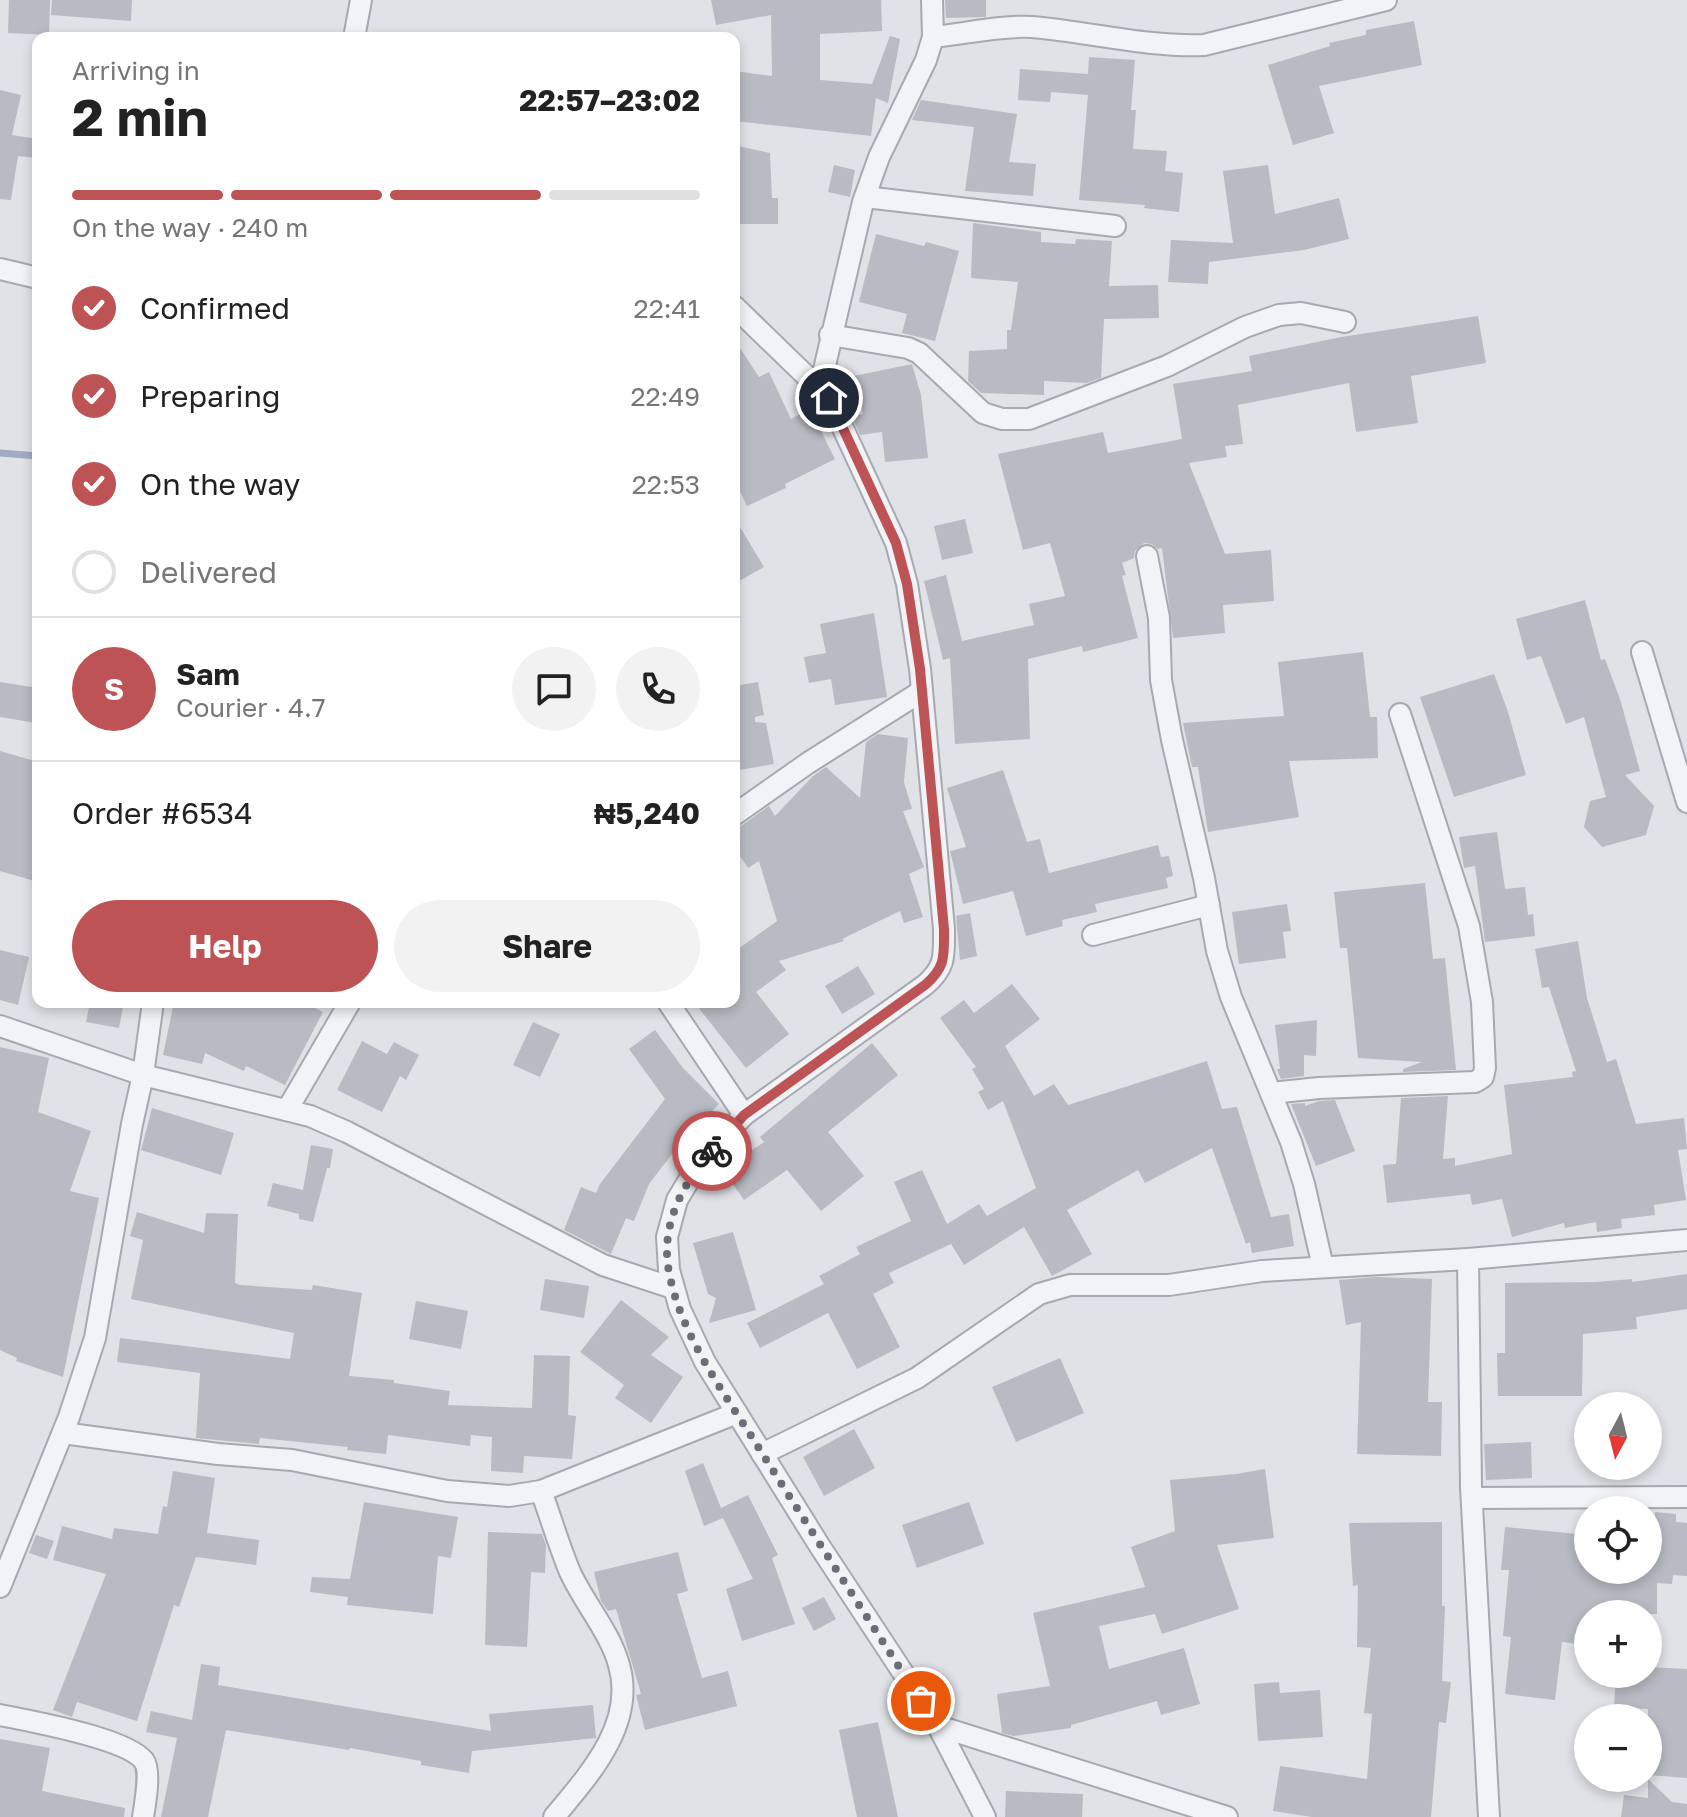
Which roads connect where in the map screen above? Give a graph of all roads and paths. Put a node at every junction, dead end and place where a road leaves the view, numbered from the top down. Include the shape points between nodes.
1 (361, 0) edge
2 (932, 0) edge
3 (1386, 0) edge
4 (355, 32) edge
5 (933, 37) junction
6 (865, 197) junction
7 (1115, 226) dead end
8 (0, 269) edge
9 (32, 277) edge
10 (740, 312) edge
11 (1345, 322) dead end
12 (830, 335) junction
13 (829, 398) junction
14 (1147, 556) dead end
15 (1642, 652) dead end
16 (922, 691) junction
17 (1400, 714) dead end
18 (1687, 802) edge
19 (740, 811) edge
20 (1209, 905) junction
21 (1093, 935) dead end
22 (152, 1008) edge
23 (346, 1008) edge
24 (672, 1008) edge
25 (0, 1026) edge
26 (143, 1075) junction
27 (1271, 1093) junction
28 (287, 1110) junction
29 (744, 1115) junction
30 (1687, 1240) edge
31 (1468, 1259) junction
32 (1323, 1267) junction
33 (673, 1288) junction
34 (737, 1413) junction
35 (63, 1433) junction
36 (762, 1454) junction
37 (541, 1491) junction
38 (1687, 1497) edge
39 (1472, 1498) junction
40 (0, 1587) edge
41 (0, 1715) edge
42 (938, 1726) junction
43 (143, 1817) edge
44 (554, 1817) edge
45 (985, 1817) edge
46 (1227, 1817) edge
47 (1489, 1817) edge

1 - 4 street
2 - 5 street
3 - 5 street via 1204,45 1127,42 1029,27
5 - 6 street
6 - 7 street
6 - 12 street
8 - 9 street
10 - 13 street
11 - 12 street via 1301,313 1279,315 1167,366 1029,419 983,413 908,348
12 - 13 street via 823,374
13 - 16 street via 896,543
14 - 20 street via 1159,618 1164,695
15 - 18 street
16 - 19 street
16 - 29 street via 944,929 938,973
17 - 27 street via 1469,926 1482,1002 1483,1077 1475,1082
20 - 21 street
20 - 27 street via 1231,997
22 - 26 street
23 - 28 street
24 - 29 street
25 - 26 street
26 - 28 street
26 - 35 street via 95,1338
27 - 32 street via 1300,1170
28 - 33 street via 347,1132 603,1265
29 - 33 street via 698,1165 677,1200 667,1237
30 - 31 street
31 - 32 street
31 - 39 street
32 - 36 street via 1169,1285 1070,1285 1039,1294 917,1378
33 - 34 street via 705,1362
34 - 36 street
34 - 37 street
35 - 37 street via 292,1460 447,1491 509,1496
35 - 40 street
36 - 42 street
37 - 44 street via 571,1573 619,1664 623,1690 618,1726 592,1773
38 - 39 street
39 - 47 street
41 - 43 street via 67,1729 144,1760
42 - 45 street
42 - 46 street

